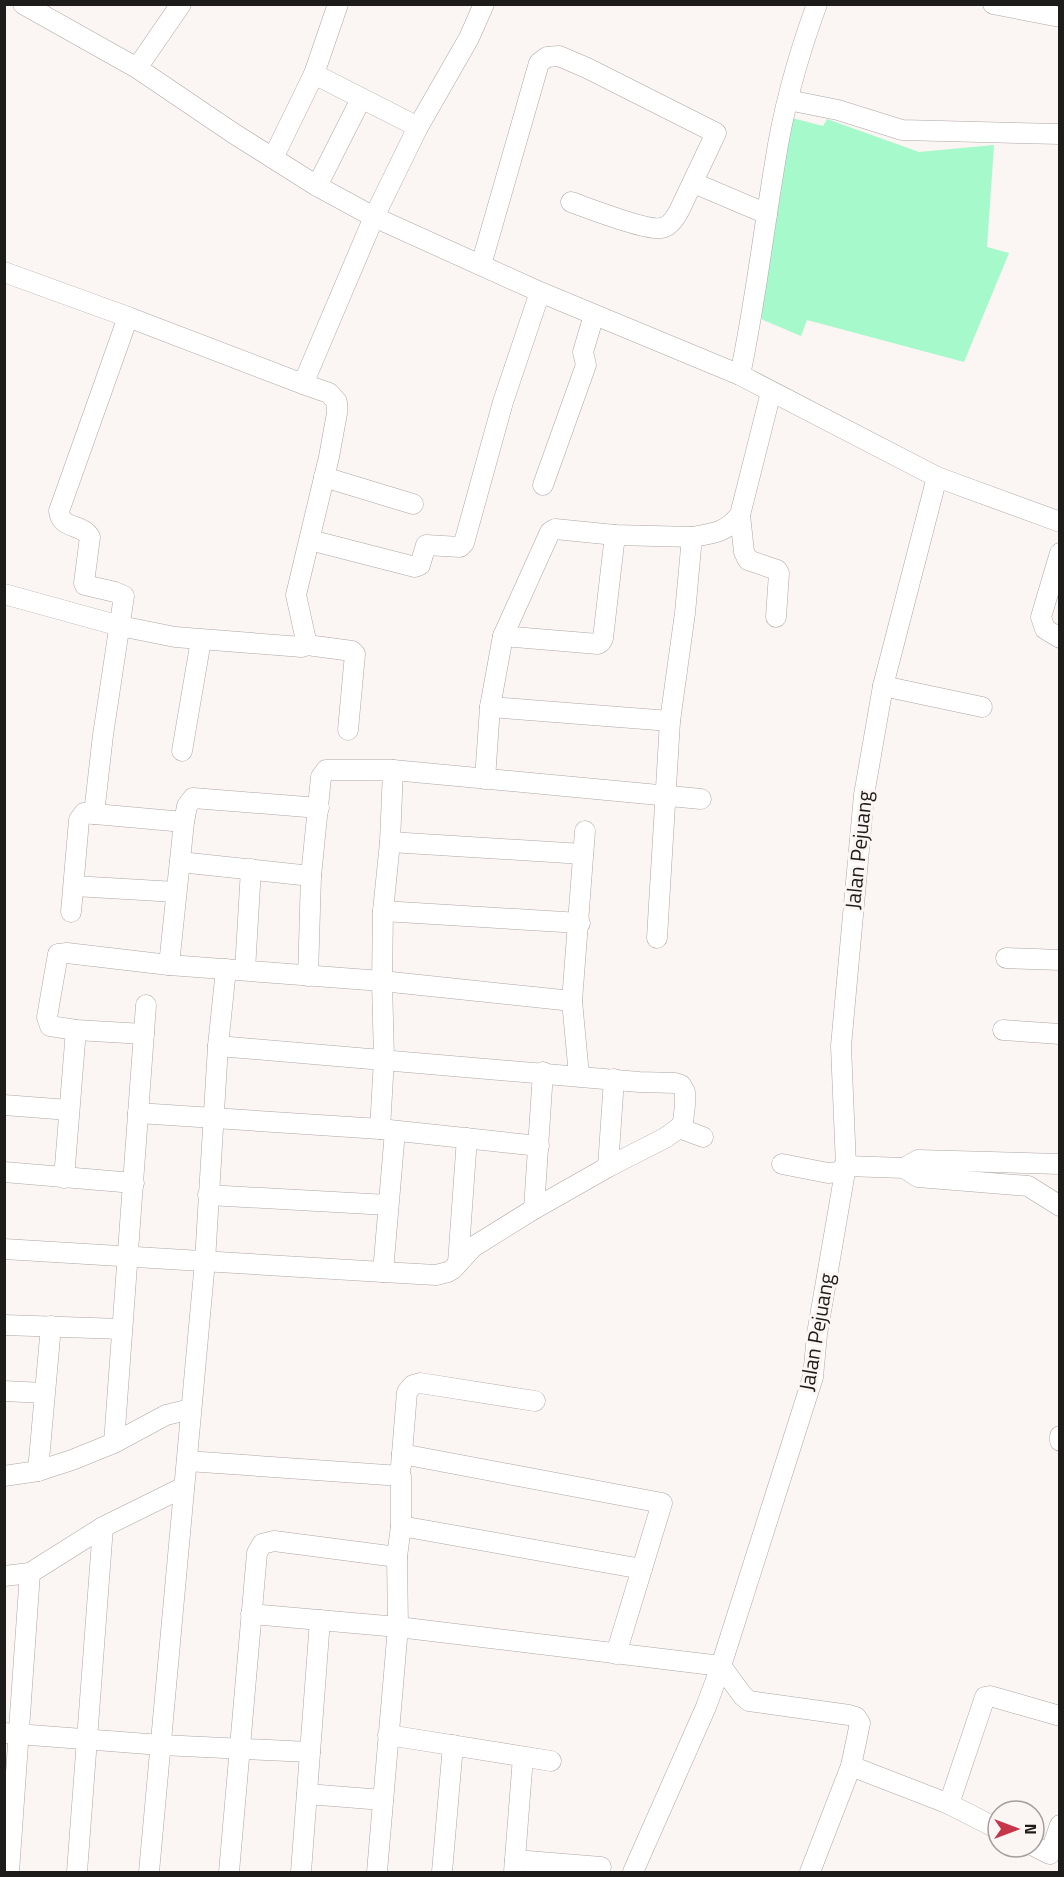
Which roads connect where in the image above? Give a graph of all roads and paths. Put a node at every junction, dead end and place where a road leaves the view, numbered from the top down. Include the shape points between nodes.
1 (23, 4) edge
2 (181, 4) edge
3 (338, 4) edge
4 (484, 4) edge
5 (816, 4) edge
6 (993, 4) edge
7 (1059, 17) edge
8 (137, 68) junction
9 (314, 74) junction
10 (362, 99) junction
11 (788, 100) junction
12 (418, 127) junction
13 (1059, 134) edge
14 (273, 158) junction
15 (694, 183) junction
16 (317, 186) junction
17 (571, 202) dead end
18 (767, 213) junction
19 (374, 217) junction
20 (481, 265) junction
21 (4, 272) edge
22 (540, 292) junction
23 (594, 315) junction
24 (128, 317) junction
25 (740, 375) junction
26 (303, 384) junction
27 (771, 392) junction
28 (324, 477) junction
29 (937, 477) junction
30 (543, 485) dead end
31 (413, 504) dead end
32 (740, 515) junction
33 (1059, 522) edge
34 (615, 536) junction
35 (692, 537) junction
36 (310, 540) junction
37 (1059, 553) edge
38 (4, 594) edge
39 (776, 617) dead end
40 (120, 626) junction
41 (503, 636) junction
42 (1059, 638) edge
43 (201, 640) junction
44 (307, 645) junction
45 (883, 686) junction
46 (490, 706) junction
47 (982, 707) dead end
48 (670, 722) junction
49 (348, 730) dead end
50 (182, 751) dead end
51 (393, 770) junction
52 (485, 779) junction
53 (666, 796) junction
54 (701, 799) dead end
55 (319, 808) junction
56 (94, 814) junction
57 (184, 822) junction
58 (585, 831) dead end
59 (390, 842) junction
60 (584, 854) junction
61 (180, 862) junction
62 (251, 869) junction
63 (311, 876) junction
64 (74, 886) junction
65 (176, 892) junction
66 (383, 911) junction
67 (71, 912) dead end
68 (580, 923) junction
69 (657, 938) dead end
70 (1006, 958) dead end
71 (1059, 960) edge
72 (169, 965) junction
73 (235, 970) junction
74 (308, 976) junction
75 (382, 981) junction
76 (572, 1002) junction
77 (146, 1005) dead end
78 (75, 1030) junction
79 (1003, 1030) dead end
80 (1059, 1034) edge
81 (144, 1035) junction
82 (218, 1046) junction
83 (384, 1059) junction
84 (543, 1072) junction
85 (579, 1075) junction
86 (614, 1079) junction
87 (4, 1105) edge
88 (69, 1110) junction
89 (138, 1113) junction
90 (214, 1117) junction
91 (679, 1128) junction
92 (387, 1130) junction
93 (703, 1137) dead end
94 (467, 1138) junction
95 (539, 1146) junction
96 (782, 1164) dead end
97 (1029, 1164) junction
98 (1059, 1164) edge
99 (846, 1166) junction
100 (608, 1167) junction
101 (904, 1168) junction
102 (4, 1172) edge
103 (64, 1178) junction
104 (134, 1183) junction
105 (1028, 1186) junction
106 (208, 1195) junction
107 (388, 1205) junction
108 (1059, 1206) edge
109 (534, 1209) junction
110 (4, 1250) edge
111 (126, 1257) junction
112 (205, 1261) junction
113 (458, 1263) junction
114 (383, 1272) junction
115 (4, 1325) edge
116 (51, 1326) junction
117 (122, 1329) junction
118 (4, 1391) edge
119 (44, 1393) junction
120 (535, 1401) dead end
121 (191, 1409) junction
122 (1059, 1436) edge
123 (1059, 1442) edge
124 (114, 1443) junction
125 (402, 1454) junction
126 (186, 1461) junction
127 (38, 1471) junction
128 (4, 1476) edge
129 (401, 1476) junction
130 (184, 1487) junction
131 (401, 1526) junction
132 (103, 1527) junction
133 (397, 1557) junction
134 (642, 1569) junction
135 (30, 1573) junction
136 (4, 1576) edge
137 (251, 1614) junction
138 (320, 1620) junction
139 (398, 1627) junction
140 (616, 1654) junction
141 (721, 1666) junction
142 (1059, 1716) edge
143 (12, 1733) edge
144 (388, 1735) junction
145 (87, 1739) junction
146 (161, 1745) junction
147 (453, 1745) junction
148 (239, 1749) junction
149 (310, 1752) junction
150 (523, 1757) junction
151 (551, 1761) dead end
152 (851, 1766) junction
153 (307, 1794) junction
154 (383, 1800) junction
155 (949, 1804) junction
156 (9, 1807) edge
157 (986, 1823) edge
158 (1059, 1825) edge
159 (1046, 1844) edge
160 (515, 1866) edge
161 (601, 1867) dead end
162 (9, 1872) edge
163 (77, 1872) edge
164 (149, 1872) edge
165 (229, 1872) edge
166 (301, 1872) edge
167 (377, 1872) edge
168 (442, 1872) edge
169 (633, 1872) edge
170 (810, 1872) edge

1 - 8 street
2 - 8 street
3 - 9 street
4 - 12 street
5 - 11 street
6 - 7 street
8 - 14 street
9 - 10 street
9 - 14 street
10 - 12 street
10 - 16 street
11 - 13 street via 838,110 902,130
11 - 18 street
12 - 19 street
14 - 16 street
15 - 17 street via 677,215 662,228 630,222
15 - 18 street
15 - 20 street via 717,133 587,68 559,56 547,57 540,63
16 - 19 street
18 - 25 street
19 - 20 street
19 - 26 street
20 - 22 street
21 - 24 street
22 - 23 street
22 - 36 street via 502,402 464,543 460,547 426,545 420,565 415,567
23 - 25 street
23 - 30 street via 584,352 586,365
24 - 26 street
24 - 40 street via 59,511 64,523 84,530 90,537 84,583 124,596
25 - 27 street
26 - 28 street via 329,393 337,402
27 - 29 street
27 - 32 street
28 - 31 street
28 - 36 street
29 - 33 street
29 - 45 street, Jalan Pejuang
32 - 35 street via 722,531
32 - 39 street via 748,560 779,573
34 - 35 street
34 - 41 street via 550,532
34 - 41 street via 601,642
35 - 48 street
36 - 44 street via 296,595
37 - 42 street via 1041,617 1045,629
38 - 40 street
40 - 43 street
40 - 56 street
41 - 46 street
43 - 44 street
43 - 50 street
44 - 49 street via 355,654
45 - 47 street
45 - 99 street, Jalan Pejuang via 864,795 841,1046
46 - 48 street
46 - 52 street
48 - 53 street
51 - 52 street
51 - 55 street via 326,770 321,777
51 - 59 street
52 - 53 street
53 - 54 street
53 - 69 street
55 - 57 street via 193,798 186,806
55 - 63 street
56 - 57 street
56 - 64 street via 84,813 79,820
57 - 61 street
58 - 60 street
59 - 60 street
59 - 66 street
60 - 68 street
61 - 62 street
61 - 65 street
62 - 63 street
62 - 73 street
63 - 74 street
64 - 65 street
64 - 67 street
65 - 72 street
66 - 68 street
66 - 75 street
68 - 76 street
70 - 71 street
72 - 73 street
72 - 78 street via 58,954 48,1021 56,1028
73 - 74 street
73 - 82 street
74 - 75 street
75 - 76 street
75 - 83 street
76 - 85 street
77 - 81 street
78 - 81 street
78 - 88 street
79 - 80 street
81 - 89 street
82 - 83 street
82 - 90 street
83 - 84 street
83 - 92 street
84 - 85 street
84 - 95 street
85 - 86 street
86 - 91 street via 681,1085 685,1105
86 - 100 street
87 - 88 street
88 - 103 street
89 - 90 street
89 - 104 street
90 - 92 street
90 - 106 street
91 - 93 street
91 - 100 street
92 - 94 street
92 - 107 street
94 - 95 street
94 - 113 street
95 - 109 street
96 - 99 street via 828,1173
97 - 98 street
97 - 101 street via 918,1160
97 - 105 street
99 - 101 street
99 - 141 street, Jalan Pejuang via 813,1377
100 - 109 street
101 - 105 street via 918,1177
102 - 103 street
103 - 104 street
104 - 111 street
105 - 108 street
106 - 107 street
106 - 112 street
107 - 114 street
109 - 113 street via 473,1247
110 - 111 street
111 - 112 street
111 - 117 street
112 - 114 street
112 - 121 street
113 - 114 street via 448,1272 436,1275
115 - 116 street
116 - 117 street
116 - 119 street
117 - 124 street
118 - 119 street
119 - 127 street
120 - 125 street via 413,1385 407,1392
121 - 124 street via 166,1415
121 - 126 street
122 - 123 street
124 - 127 street
125 - 129 street
125 - 134 street via 662,1503
126 - 129 street
126 - 130 street
127 - 128 street
129 - 131 street
130 - 132 street
130 - 146 street
131 - 133 street
131 - 134 street
132 - 135 street
132 - 145 street
133 - 137 street via 267,1541 258,1553
133 - 139 street
134 - 140 street
135 - 136 street
135 - 143 street
137 - 138 street
137 - 148 street
138 - 139 street
138 - 149 street
139 - 140 street
139 - 144 street
140 - 141 street
141 - 152 street via 749,1701 856,1717 860,1725
141 - 169 street, Jalan Pejuang
142 - 155 street via 985,1697
143 - 145 street
143 - 156 street
144 - 147 street
144 - 154 street
145 - 146 street
145 - 163 street
146 - 148 street
146 - 164 street
147 - 150 street
147 - 168 street
148 - 149 street
148 - 165 street
149 - 153 street
150 - 151 street
150 - 160 street
152 - 155 street
152 - 170 street
153 - 154 street
153 - 166 street
154 - 167 street
155 - 157 street
156 - 162 street
158 - 159 street
160 - 161 street

